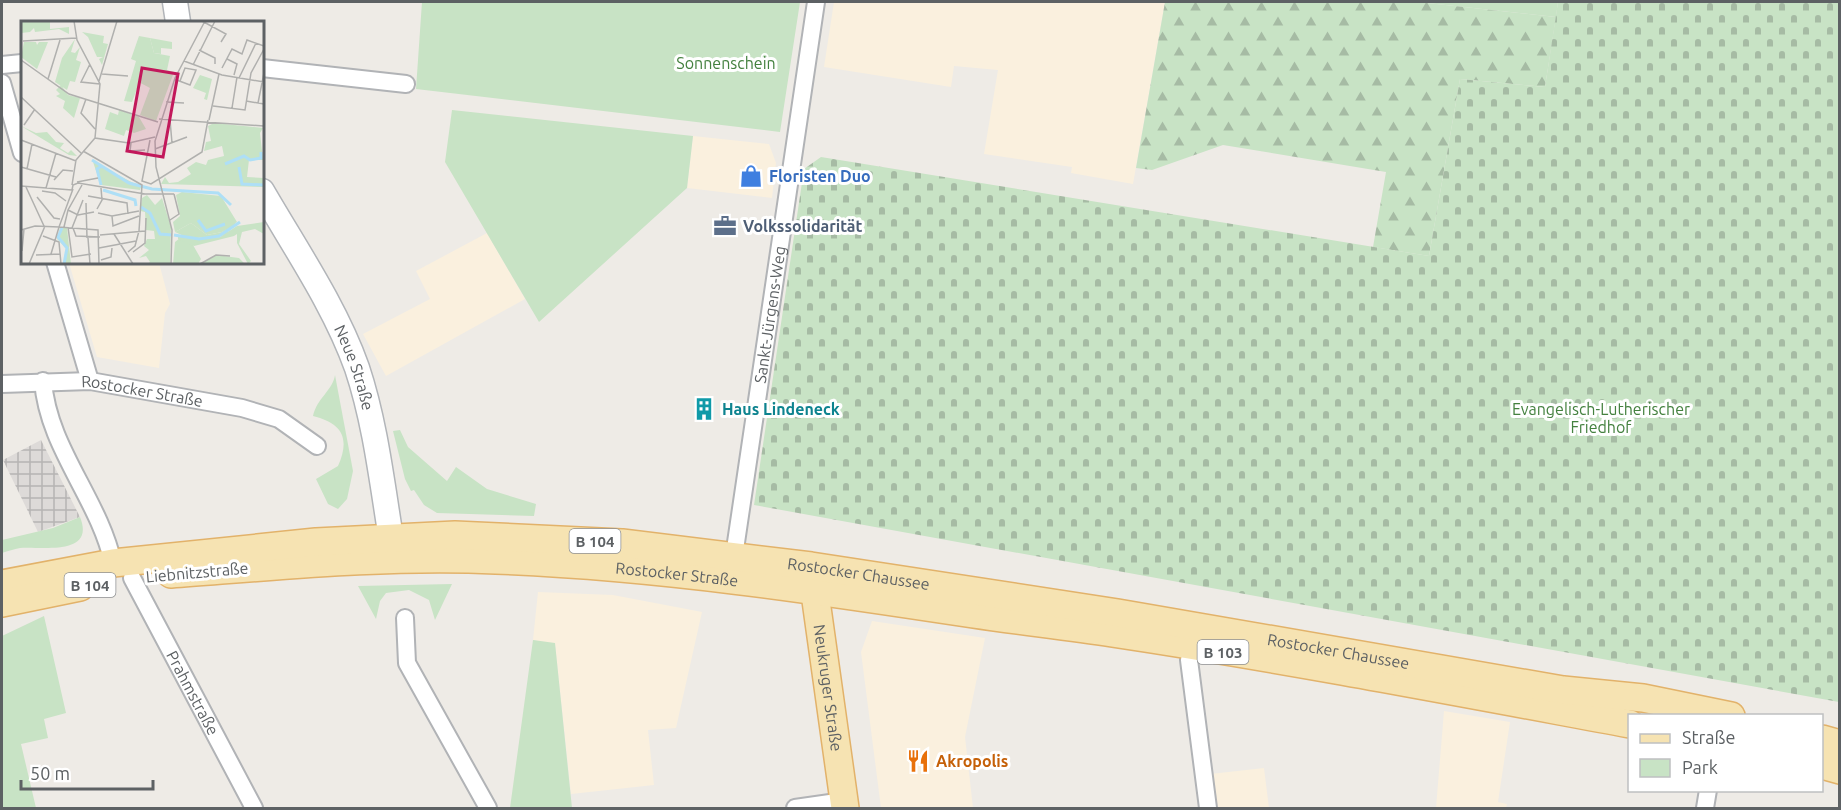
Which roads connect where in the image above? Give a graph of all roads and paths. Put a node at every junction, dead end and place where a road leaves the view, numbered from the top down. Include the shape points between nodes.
1 (176, 2) edge
2 (816, 2) edge
3 (178, 21) edge
4 (21, 63) edge
5 (2, 65) edge
6 (264, 68) edge
7 (2, 83) edge
8 (406, 84) dead end
9 (21, 150) edge
10 (264, 194) edge
11 (56, 264) edge
12 (43, 381) junction
13 (90, 381) junction
14 (2, 384) edge
15 (317, 446) dead end
16 (393, 549) junction
17 (734, 556) junction
18 (122, 570) junction
19 (813, 578) junction
20 (2, 584) edge
21 (2, 603) edge
22 (405, 618) dead end
23 (1192, 647) junction
24 (1719, 714) edge
25 (1628, 724) edge
26 (1823, 740) edge
27 (1839, 744) edge
28 (1823, 766) edge
29 (1839, 770) edge
30 (1708, 792) edge
31 (845, 805) edge
32 (254, 808) edge
33 (488, 808) edge
34 (795, 808) edge
35 (1208, 808) edge
36 (1705, 808) edge

1 - 3 main road
2 - 17 street, Sankt-Jürgens-Weg
4 - 5 street
6 - 8 street
7 - 9 street
10 - 16 main road, Neue Straße via 326,303 356,365
11 - 13 street
12 - 13 street, Rostocker Straße
12 - 14 street, Rostocker Straße
12 - 18 street, Prahmstraße via 50,423
13 - 15 street, Rostocker Straße via 242,408 279,419
16 - 17 main road, Rostocker Straße / B 104 via 532,537
16 - 18 main road, Liebnitzstraße / B 104 via 247,548
16 - 19 main road, Rostocker Straße / B 104 via 492,560
17 - 19 main road, Rostocker Chaussee / B 104
18 - 20 main road, Liebnitzstraße / B 104
18 - 21 main road, Liebnitzstraße / B 104
18 - 32 street, Prahmstraße
19 - 23 main road, Rostocker Chaussee / B 103
19 - 24 main road, Rostocker Chaussee / B 103 via 1141,617 1563,690 1643,698
19 - 31 main road, Neukruger Straße
22 - 33 street via 407,663
23 - 25 main road, Rostocker Chaussee / B 103
23 - 35 street via 1190,660
26 - 27 main road
28 - 29 main road
30 - 36 street
31 - 34 street

